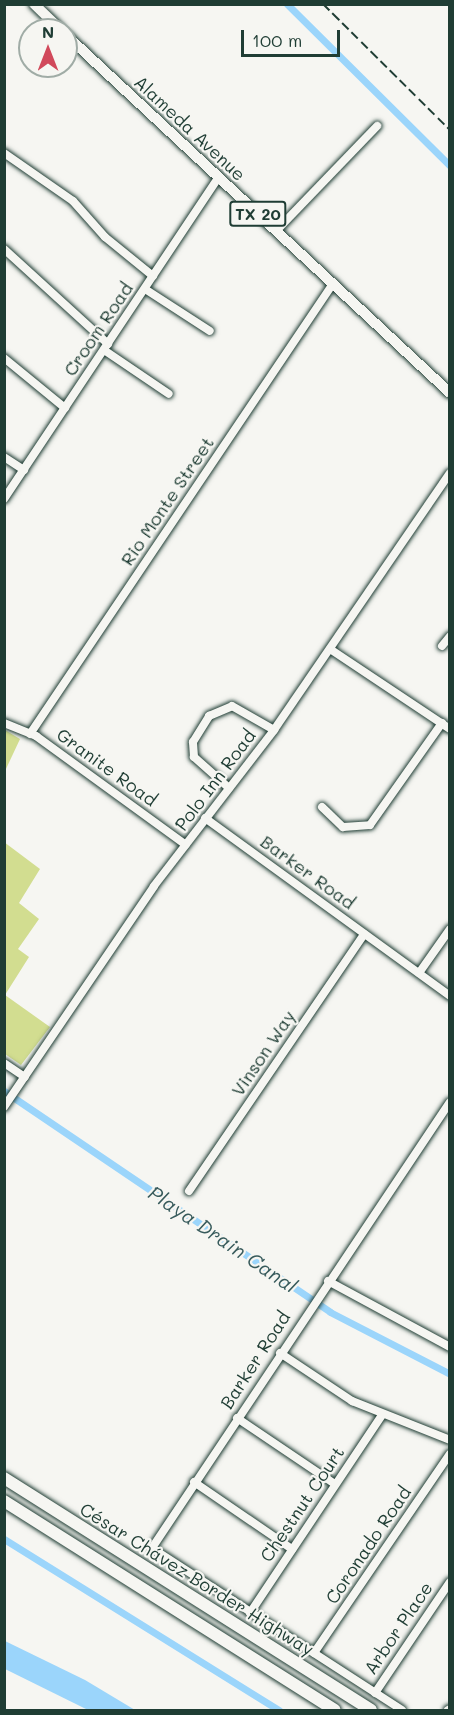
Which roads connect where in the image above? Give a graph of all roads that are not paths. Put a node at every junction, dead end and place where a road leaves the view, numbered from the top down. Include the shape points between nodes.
1 (34, 4) edge
2 (49, 18) edge
3 (78, 46) edge
4 (377, 126) dead end
5 (4, 153) edge
6 (219, 177) junction
7 (276, 231) junction
8 (4, 249) edge
9 (153, 276) junction
10 (332, 285) junction
11 (145, 289) junction
12 (210, 331) dead end
13 (106, 347) junction
14 (4, 358) edge
15 (450, 393) edge
16 (169, 394) dead end
17 (65, 408) junction
18 (4, 457) edge
19 (24, 470) junction
20 (450, 472) edge
21 (4, 499) edge
22 (450, 636) edge
23 (442, 646) dead end
24 (330, 650) junction
25 (4, 723) edge
26 (446, 726) edge
27 (274, 730) junction
28 (30, 734) junction
29 (229, 788) junction
30 (322, 807) dead end
31 (205, 818) junction
32 (186, 845) junction
33 (450, 929) edge
34 (364, 934) junction
35 (419, 974) junction
36 (450, 996) edge
37 (4, 1063) edge
38 (25, 1077) junction
39 (450, 1102) edge
40 (5, 1106) edge
41 (189, 1191) dead end
42 (328, 1281) junction
43 (450, 1347) edge
44 (280, 1353) junction
45 (382, 1415) junction
46 (237, 1418) junction
47 (450, 1440) edge
48 (450, 1454) edge
49 (4, 1478) edge
50 (194, 1482) junction
51 (335, 1484) junction
52 (4, 1501) edge
53 (292, 1549) junction
54 (450, 1582) edge
55 (250, 1613) junction
56 (314, 1653) junction
57 (375, 1693) junction
58 (334, 1710) edge
59 (371, 1710) edge
60 (402, 1710) edge

1 - 2 main road
3 - 6 main road, Alameda Avenue / TX 20
4 - 7 street
5 - 9 street via 73,201 105,237
6 - 7 main road, Alameda Avenue / TX 20
6 - 9 street, Croom Road
7 - 10 main road, Alameda Avenue / TX 20
8 - 13 street
9 - 11 street, Croom Road
10 - 15 main road, Alameda Avenue / TX 20
10 - 28 street, Rio Monte Street
11 - 12 street
11 - 13 street, Croom Road
13 - 16 street
13 - 17 street, Croom Road
14 - 17 street
17 - 19 street, Croom Road
18 - 19 street
19 - 21 street, Croom Road
20 - 24 street, Polo Inn Road
22 - 23 street
24 - 26 street
24 - 27 street, Polo Inn Road
25 - 28 street, Granite Road
26 - 30 street via 370,825 343,827
27 - 29 street, Polo Inn Road
27 - 29 street via 232,706 209,716 193,742 194,757
28 - 32 street, Granite Road
29 - 31 street, Polo Inn Road
31 - 32 street, Polo Inn Road
31 - 34 street, Barker Road
32 - 38 street, Polo Inn Road
33 - 35 street
34 - 35 street, Barker Road
34 - 41 street, Vinson Way
35 - 36 street, Barker Road
37 - 38 street
38 - 40 street, Polo Inn Road
39 - 42 street, Barker Road
42 - 43 street
42 - 44 street, Barker Road
44 - 45 street via 336,1392
44 - 46 street, Barker Road
45 - 47 street
45 - 51 street, Chestnut Court
46 - 50 street, Barker Road
46 - 51 street
48 - 56 street, Coronado Road
49 - 59 highway, César Chávez Border Highway
50 - 53 street
50 - 55 street, Barker Road via 152,1548
51 - 53 street, Chestnut Court
52 - 58 highway, César Chávez Border Highway
53 - 55 street, Chestnut Court
54 - 57 street, Arbor Place
55 - 56 street
56 - 57 street
57 - 60 street

